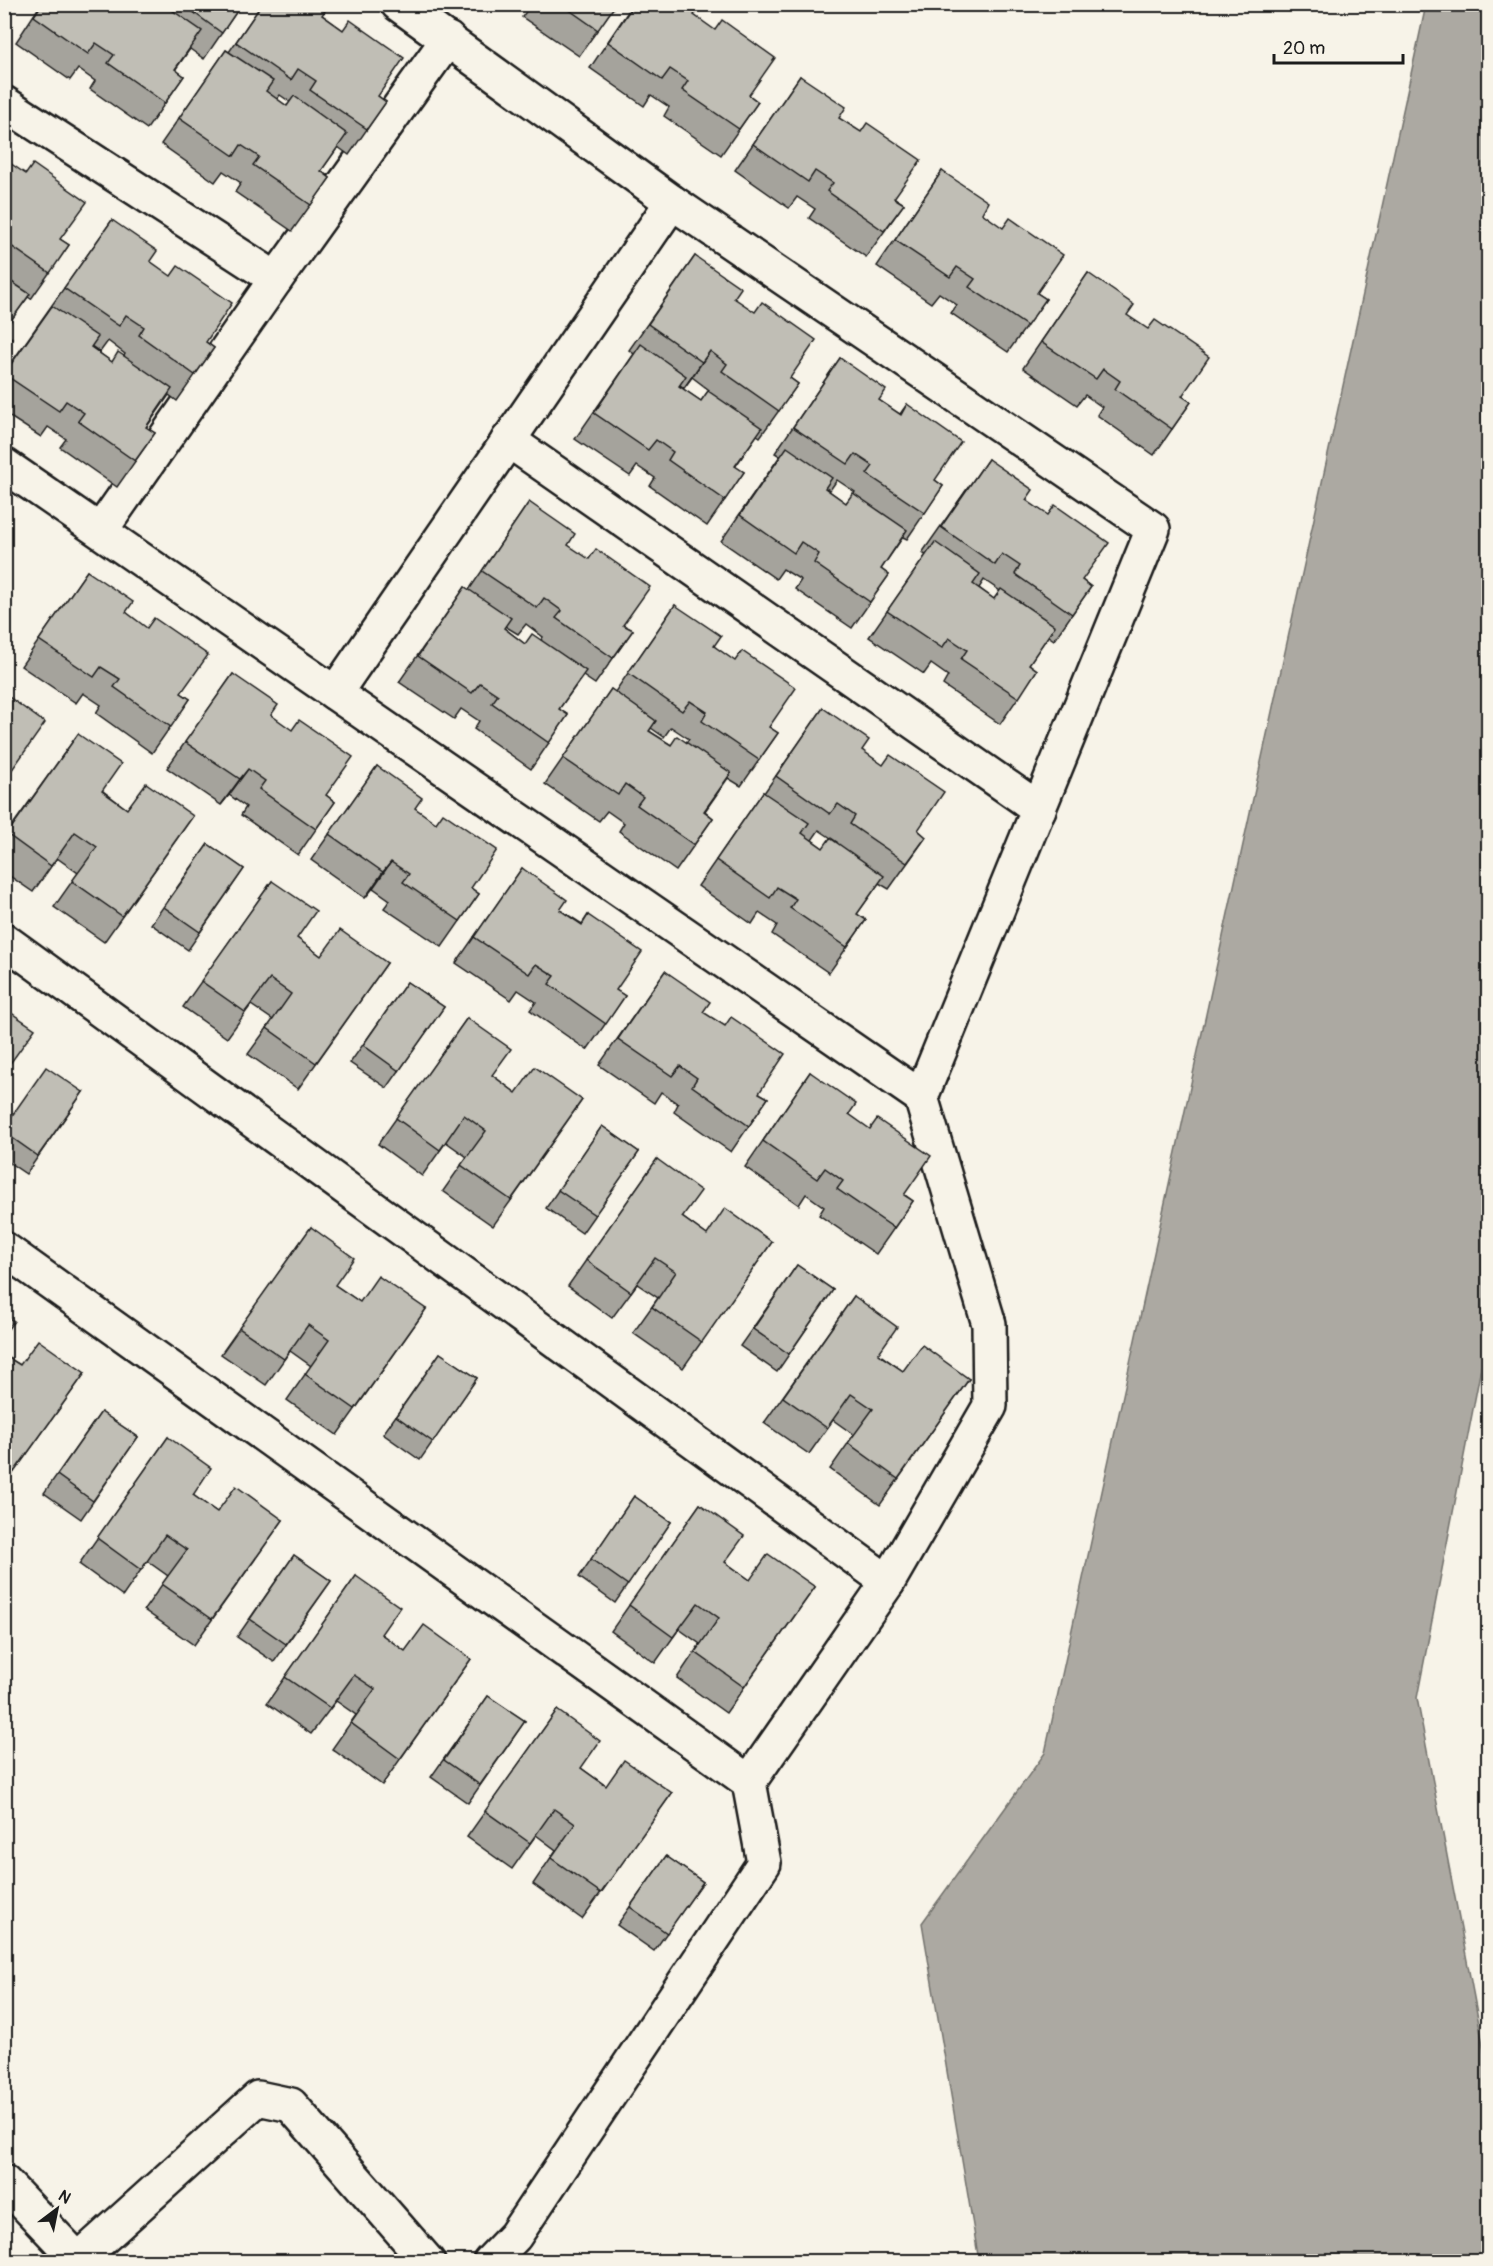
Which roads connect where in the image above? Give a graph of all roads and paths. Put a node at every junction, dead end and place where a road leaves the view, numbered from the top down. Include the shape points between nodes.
1 (398, 4) edge
2 (448, 39) junction
3 (4, 103) edge
4 (672, 202) junction
5 (276, 279) junction
6 (508, 440) junction
7 (4, 465) edge
8 (101, 530) junction
9 (335, 693) junction
10 (1039, 809) junction
11 (4, 940) edge
12 (921, 1097) junction
13 (4, 1250) edge
14 (888, 1582) junction
15 (749, 1782) junction
16 (4, 2182) edge
17 (77, 2261) edge
18 (428, 2262) edge
19 (490, 2262) edge

1 - 2 street
2 - 4 street
2 - 5 street
3 - 5 street
4 - 6 street
4 - 10 street via 1153,529
5 - 8 street
6 - 9 street
6 - 10 street
7 - 8 street
8 - 9 street
9 - 12 street
10 - 12 street
11 - 14 street
12 - 14 street via 989,1324 990,1406
13 - 15 street
14 - 15 street
15 - 19 street via 764,1863 514,2236
16 - 17 street
17 - 18 street via 258,2098 291,2104

